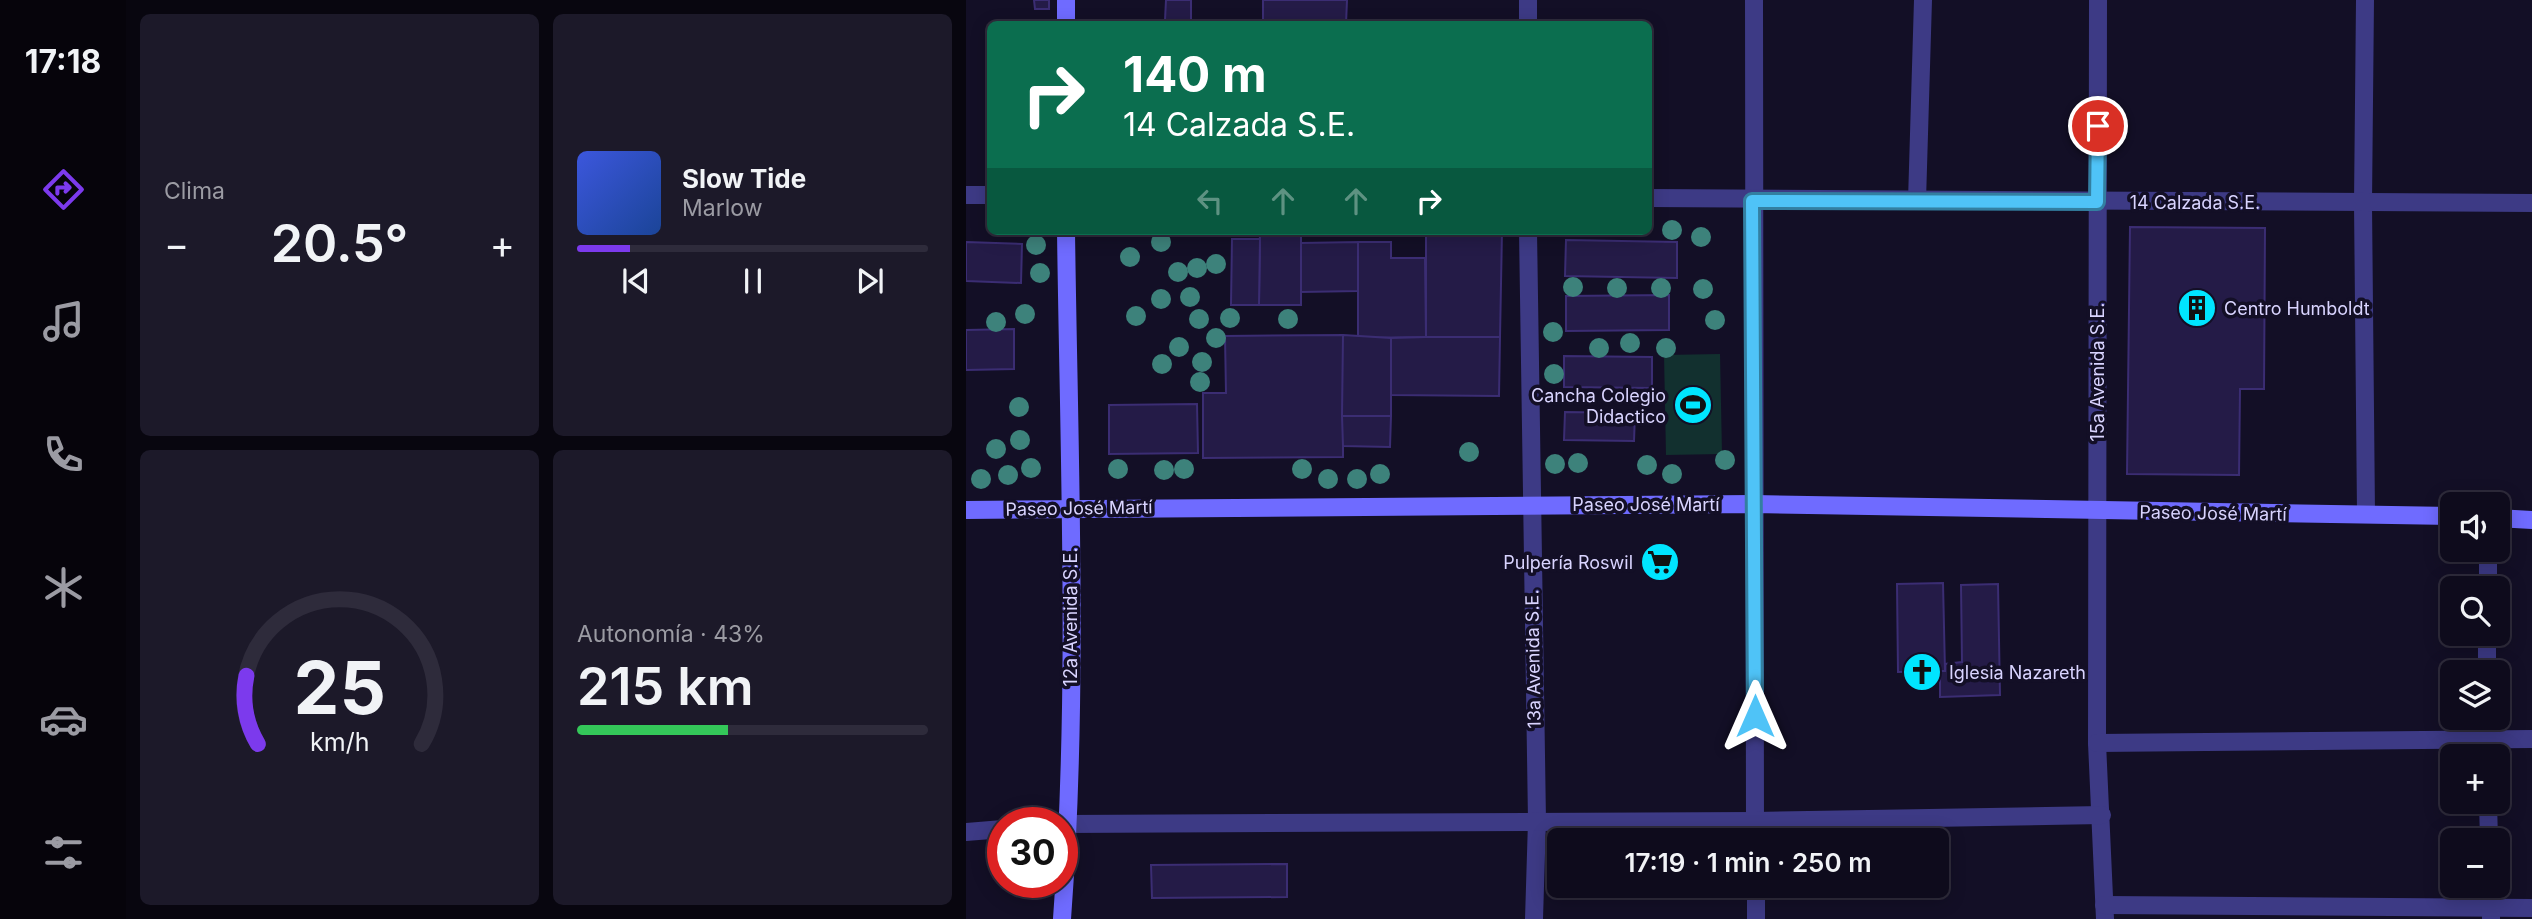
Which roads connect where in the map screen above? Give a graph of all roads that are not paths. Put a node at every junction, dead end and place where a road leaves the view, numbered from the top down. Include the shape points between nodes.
1 (1066, 0) edge
2 (1528, 0) edge
3 (1754, 0) edge
4 (1923, 0) edge
5 (2098, 0) edge
6 (2365, 0) edge
7 (1066, 21) edge
8 (1528, 21) edge
9 (966, 195) edge
10 (987, 195) edge
11 (1652, 198) edge
12 (1752, 201) junction
13 (1917, 201) junction
14 (2097, 202) junction
15 (2532, 202) edge
16 (2363, 203) junction
17 (1066, 235) edge
18 (1528, 235) edge
19 (1530, 504) junction
20 (1754, 504) junction
21 (1070, 508) junction
22 (966, 510) edge
23 (2096, 512) junction
24 (2365, 514) junction
25 (2440, 516) edge
26 (2510, 519) edge
27 (2532, 520) edge
28 (2532, 738) edge
29 (2097, 743) junction
30 (2501, 744) edge
31 (2440, 747) edge
32 (1066, 807) edge
33 (2102, 815) junction
34 (1536, 821) junction
35 (1755, 821) junction
36 (1078, 824) edge
37 (1755, 828) edge
38 (987, 830) edge
39 (966, 832) edge
40 (1063, 898) edge
41 (1756, 898) edge
42 (2532, 908) edge
43 (2105, 912) edge
44 (2492, 914) edge
45 (1062, 919) edge
46 (1534, 919) edge
47 (1756, 919) edge

1 - 7 main road
2 - 8 street
3 - 12 street
4 - 13 street
5 - 14 street, 15a Avenida S.E.
6 - 16 street
9 - 10 street
11 - 12 street, 14 Calzada S.E.
12 - 13 street, 14 Calzada S.E.
12 - 20 street
13 - 14 street, 14 Calzada S.E.
14 - 16 street, 14 Calzada S.E.
14 - 23 street, 15a Avenida S.E.
15 - 16 street, 14 Calzada S.E.
16 - 24 street
17 - 21 main road, 12a Avenida S.E.
18 - 19 street, 13a Avenida S.E.
19 - 20 main road, Paseo José Martí
19 - 21 main road, Paseo José Martí
19 - 34 street, 13a Avenida S.E.
20 - 23 main road, Paseo José Martí
20 - 35 street
21 - 22 main road, Paseo José Martí
21 - 32 main road, 12a Avenida S.E.
23 - 24 main road, Paseo José Martí
23 - 29 street, 15a Avenida S.E.
24 - 25 main road, Paseo José Martí
26 - 27 main road
28 - 30 street
29 - 31 street
29 - 33 street, 15a Avenida S.E.
33 - 35 street
33 - 43 street, 15a Avenida S.E.
34 - 35 street
34 - 36 street
34 - 46 street, 13a Avenida S.E.
35 - 37 street
38 - 39 street
40 - 45 main road, 12a Avenida S.E.
41 - 47 street
42 - 44 street
43 - 44 street

